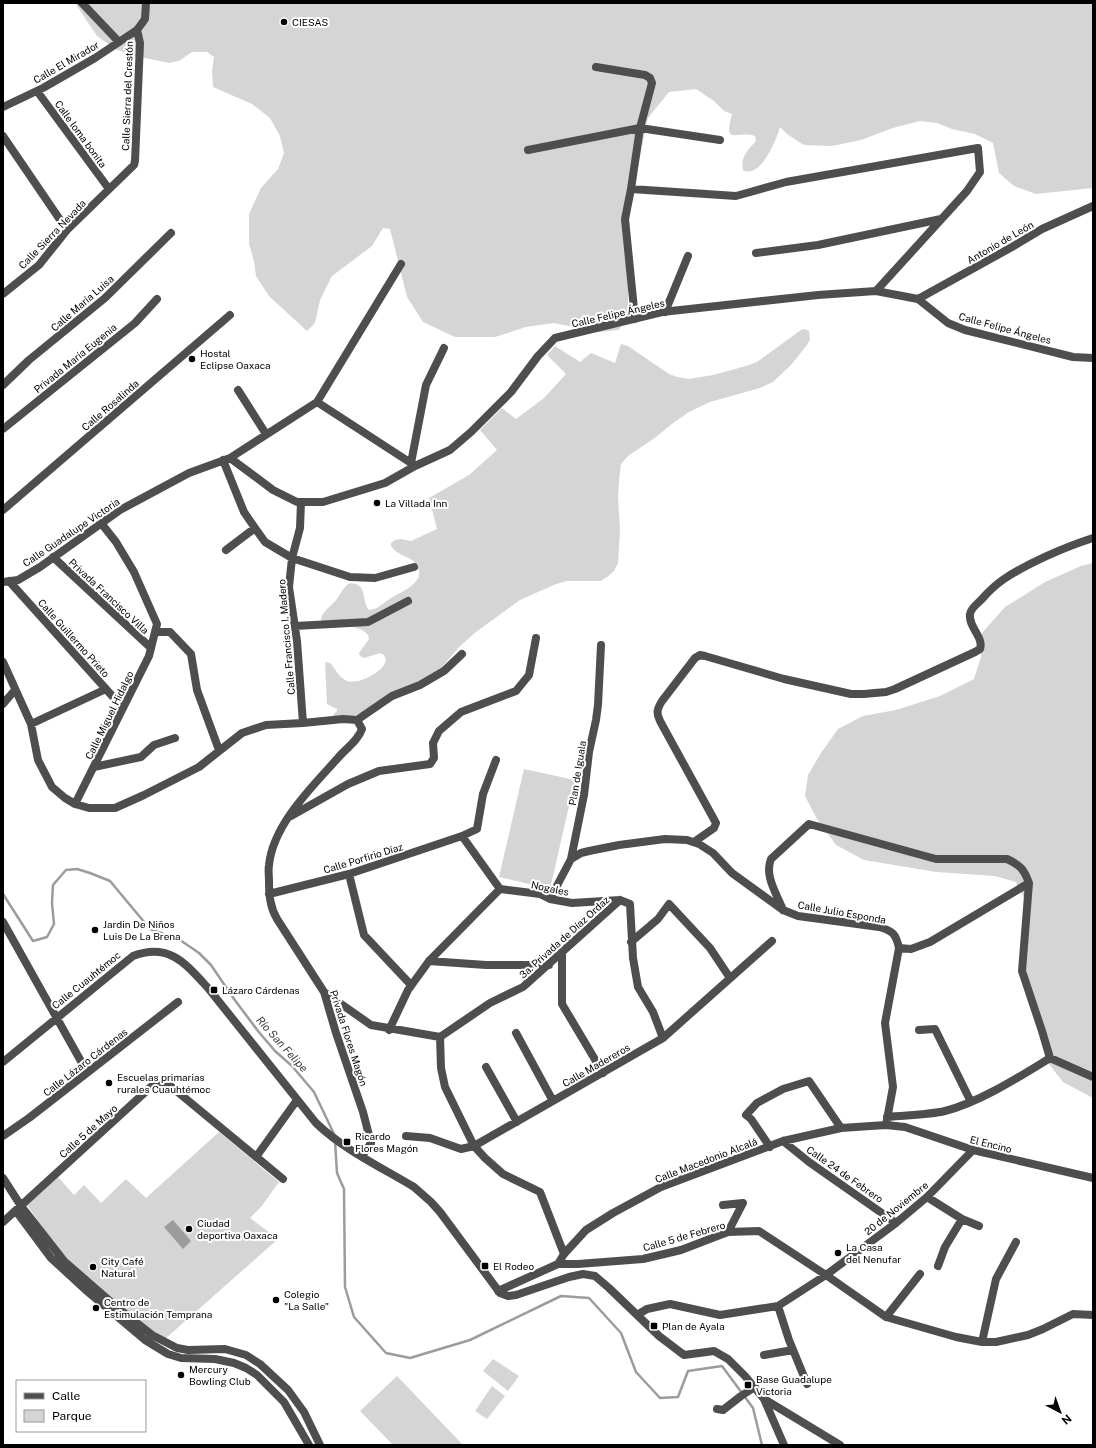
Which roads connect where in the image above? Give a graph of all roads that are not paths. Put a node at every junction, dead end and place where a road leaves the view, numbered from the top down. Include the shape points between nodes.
1 (82, 3) edge
2 (146, 3) edge
3 (137, 30) junction
4 (119, 42) junction
5 (596, 67) dead end
6 (37, 91) junction
7 (3, 107) edge
8 (640, 128) junction
9 (3, 136) edge
10 (720, 140) dead end
11 (528, 150) dead end
12 (132, 169) joint
13 (109, 189) junction
14 (631, 189) junction
15 (1093, 206) edge
16 (941, 219) junction
17 (67, 230) junction
18 (171, 233) dead end
19 (756, 253) dead end
20 (688, 256) dead end
21 (401, 264) dead end
22 (876, 291) junction
23 (3, 294) edge
24 (157, 299) dead end
25 (918, 299) junction
26 (665, 312) junction
27 (230, 315) dead end
28 (635, 319) junction
29 (444, 348) dead end
30 (1093, 358) edge
31 (3, 385) edge
32 (238, 390) dead end
33 (317, 402) junction
34 (3, 429) edge
35 (266, 434) junction
36 (226, 459) junction
37 (413, 465) junction
38 (301, 502) junction
39 (3, 510) edge
40 (101, 523) junction
41 (255, 528) junction
42 (1093, 538) edge
43 (226, 550) dead end
44 (53, 557) junction
45 (292, 558) junction
46 (414, 567) dead end
47 (6, 582) edge
48 (408, 601) dead end
49 (295, 626) junction
50 (155, 632) junction
51 (536, 638) dead end
52 (601, 645) dead end
53 (151, 648) junction
54 (462, 654) dead end
55 (3, 662) edge
56 (106, 689) junction
57 (16, 690) junction
58 (3, 704) edge
59 (123, 708) junction
60 (357, 720) junction
61 (303, 723) junction
62 (31, 724) junction
63 (175, 738) dead end
64 (219, 750) junction
65 (496, 760) dead end
66 (94, 767) junction
67 (75, 804) junction
68 (287, 819) junction
69 (462, 836) junction
70 (694, 842) junction
71 (571, 859) junction
72 (349, 874) junction
73 (1029, 883) junction
74 (500, 889) junction
75 (269, 894) junction
76 (550, 899) junction
77 (620, 900) junction
78 (783, 910) junction
79 (4, 928) edge
80 (772, 941) dead end
81 (631, 942) junction
82 (899, 948) junction
83 (562, 951) junction
84 (429, 961) junction
85 (549, 965) junction
86 (730, 978) junction
87 (411, 986) junction
88 (324, 992) junction
89 (178, 1002) dead end
90 (57, 1017) junction
91 (389, 1030) junction
92 (919, 1030) dead end
93 (516, 1033) dead end
94 (440, 1038) junction
95 (663, 1038) junction
96 (1050, 1058) junction
97 (3, 1062) edge
98 (486, 1067) dead end
99 (87, 1072) junction
100 (603, 1072) junction
101 (1093, 1077) edge
102 (296, 1100) junction
103 (553, 1101) junction
104 (971, 1102) junction
105 (887, 1121) junction
106 (517, 1122) junction
107 (841, 1128) junction
108 (3, 1136) edge
109 (406, 1136) dead end
110 (783, 1142) junction
111 (474, 1146) junction
112 (770, 1147) junction
113 (973, 1150) junction
114 (362, 1156) junction
115 (256, 1157) junction
116 (3, 1178) edge
117 (1093, 1178) edge
118 (283, 1179) dead end
119 (927, 1197) junction
120 (723, 1205) dead end
121 (18, 1208) junction
122 (962, 1219) junction
123 (3, 1222) edge
124 (896, 1223) junction
125 (979, 1226) dead end
126 (728, 1232) junction
127 (1016, 1242) dead end
128 (564, 1254) junction
129 (558, 1264) junction
130 (938, 1266) dead end
131 (920, 1274) dead end
132 (826, 1275) junction
133 (498, 1290) junction
134 (778, 1306) junction
135 (637, 1314) junction
136 (1093, 1315) edge
137 (886, 1317) junction
138 (982, 1342) junction
139 (793, 1350) junction
140 (764, 1355) dead end
141 (807, 1384) dead end
142 (752, 1389) junction
143 (764, 1399) junction
144 (717, 1409) dead end
145 (309, 1445) edge
146 (320, 1445) edge
147 (784, 1445) edge
148 (840, 1445) edge

1 - 4 street
2 - 3 street, Calle Sierra del Crestón via 145,19
3 - 4 street, Calle El Mirador
3 - 12 street, Calle Sierra del Crestón via 140,43 135,161
4 - 6 street, Calle El Mirador
5 - 8 street via 650,78 652,83
6 - 7 street, Calle El Mirador
6 - 13 street, Calle loma bonita
8 - 10 street
8 - 11 street
8 - 14 street
9 - 17 street
12 - 13 street, Calle Sierra Nevada
13 - 17 street, Calle Sierra Nevada
14 - 16 street via 736,196 786,182 978,148 980,172 967,191
14 - 28 street via 625,219
15 - 25 street, Antonio de León via 1042,229
16 - 19 street via 818,245
16 - 22 street
17 - 23 street, Calle Sierra Nevada via 39,264
18 - 31 street, Calle María Luisa via 105,298 29,360
20 - 26 street
21 - 33 street
22 - 25 street, Calle Felipe Ángeles
22 - 26 street, Calle Felipe Ángeles
24 - 34 street, Privada María Eugenia via 135,323
25 - 30 street, Calle Felipe Ángeles via 948,322 965,330 1073,357
26 - 28 street, Calle Felipe Ángeles
27 - 39 street, Calle Rosalinda
28 - 37 street, Calle Felipe Ángeles via 555,338 511,392 471,432 450,450
29 - 37 street via 426,385
32 - 35 street
33 - 35 street, Calle Guadalupe Victoria
33 - 37 street
35 - 36 street, Calle Guadalupe Victoria
36 - 38 street, Calle Felipe Ángeles via 272,490
36 - 40 street, Calle Guadalupe Victoria via 189,473
36 - 41 street via 244,512
37 - 38 street, Calle Felipe Ángeles via 385,483 323,502
38 - 45 street, Calle Francisco I. Madero via 300,528
40 - 44 street, Calle Guadalupe Victoria
40 - 50 street, Calle Miguel Hidalgo via 134,572 157,624
41 - 43 street
41 - 45 street via 265,542
42 - 70 street via 1065,548 1000,581 970,613 980,649 890,691 851,694 784,679 705,656 695,658 662,701 657,713 716,823 714,828
44 - 47 street, Calle Guadalupe Victoria via 18,580
44 - 53 street, Privada Francisco Villa
45 - 46 street via 350,577 375,578
45 - 49 street, Calle Francisco I. Madero via 289,587
47 - 56 street, Calle Guillermo Prieto
48 - 49 street via 368,622
49 - 61 street, Calle Francisco I. Madero
50 - 53 street, Calle Miguel Hidalgo
50 - 64 street via 170,632 191,654 197,690
51 - 68 street via 529,675 516,691 461,712 440,731 433,742 434,758 430,764 379,771 348,784
52 - 71 street, Plan de Iguala via 596,720
53 - 59 street, Calle Miguel Hidalgo
54 - 60 street via 444,670 392,696
55 - 57 street
56 - 59 street, Calle Guillermo Prieto
56 - 62 street
57 - 58 street
57 - 62 street
59 - 66 street, Calle Miguel Hidalgo
60 - 61 street
60 - 68 street, Privada Flores Magón via 362,729 360,736 314,784
61 - 64 street via 266,725 242,733
62 - 67 street via 38,760 52,787
63 - 66 street via 154,745 141,757
64 - 67 street via 199,767 115,808 90,808
65 - 69 street, Calle Porfirio Díaz via 483,794 477,829
66 - 67 street, Calle Miguel Hidalgo
68 - 75 street, Privada Flores Magón via 275,842 269,865
69 - 72 street, Calle Porfirio Díaz
69 - 74 street
70 - 71 street, Calle Julio Esponda via 665,839 645,841 589,851
70 - 78 street, Calle Julio Esponda via 713,853 732,873
71 - 76 street, Plan de Iguala
72 - 75 street, Calle Porfirio Díaz
72 - 87 street via 364,935
73 - 78 street via 1018,864 1007,859 936,859 809,824 771,859 768,867 770,879
73 - 82 street via 930,942 912,949
73 - 96 street via 1022,971
74 - 76 street, Nogales via 540,894
74 - 84 street
75 - 88 street, Privada Flores Magón via 272,911
76 - 77 street, Nogales via 572,903
77 - 81 street via 630,904
77 - 83 street, 3a. Privada de Díaz Ordaz
78 - 82 street, Calle Julio Esponda via 798,916 890,930 896,937
79 - 90 street
80 - 86 street, Calle Madereros
81 - 86 street via 658,919 669,904 710,948
81 - 95 street via 638,987 653,1012
82 - 105 street via 885,1023 892,1087
83 - 85 street, 3a. Privada de Díaz Ordaz
83 - 100 street via 562,1004
84 - 85 street via 486,965
84 - 87 street
85 - 94 street, 3a. Privada de Díaz Ordaz via 523,987 490,1003
86 - 95 street, Calle Madereros
87 - 91 street
88 - 91 street via 371,1025
88 - 114 street, Privada Flores Magón via 371,1143
89 - 99 street, Calle Lázaro Cárdenas
90 - 97 street, Calle Cuauhtémoc
90 - 99 street
90 - 102 street, Calle Cuauhtémoc via 133,956 148,951 167,954 182,962 208,988
91 - 94 street
92 - 104 street via 935,1029
93 - 103 street
94 - 111 street via 441,1068 445,1087
95 - 100 street, Calle Madereros
96 - 101 street
96 - 104 street
98 - 106 street
99 - 108 street, Calle Lázaro Cárdenas
100 - 103 street, Calle Madereros
102 - 114 street, Calle Cuauhtémoc via 330,1135
102 - 115 street
103 - 106 street, Calle Madereros
104 - 105 street via 945,1111
105 - 107 street, Calle Macedonio Alcalá
105 - 113 street, El Encino
106 - 111 street, Calle Madereros
107 - 110 street, Calle Macedonio Alcalá
107 - 112 street via 810,1081 783,1089 757,1103 746,1115
109 - 111 street, Calle Madereros via 430,1138 461,1149
110 - 112 street, Calle Macedonio Alcalá
110 - 124 street, Calle 24 de Febrero
111 - 128 street via 503,1174 540,1192
112 - 128 street, Calle Macedonio Alcalá via 660,1187 586,1230
113 - 117 street, El Encino
113 - 119 street, 20 de Noviembre
114 - 133 street, Calle Cuauhtémoc via 414,1186 431,1202
115 - 118 street, Calle 5 de Mayo
115 - 121 street, Calle 5 de Mayo via 168,1084 160,1081
116 - 121 street
119 - 122 street
119 - 124 street, 20 de Noviembre
120 - 126 street via 743,1203
121 - 123 street, Calle 5 de Mayo
121 - 145 street via 51,1258 145,1340 168,1354 181,1358 215,1359 234,1363 257,1375 284,1402
121 - 146 street via 64,1261 152,1334 177,1348 224,1349 246,1355 260,1364 304,1412
122 - 125 street
122 - 130 street via 945,1247
124 - 132 street, 20 de Noviembre
126 - 129 street, Calle 5 de Febrero via 681,1250 643,1259
126 - 132 street, Calle 5 de Febrero via 759,1231
127 - 138 street via 996,1279
128 - 129 street, Calle Macedonio Alcalá
129 - 133 street
131 - 137 street
132 - 134 street, 20 de Noviembre
132 - 137 street
133 - 135 street via 508,1296 516,1295 569,1277 582,1274 595,1276
134 - 135 street via 720,1315 670,1304
134 - 139 street
135 - 142 street via 659,1336 684,1355 714,1351 719,1354 737,1368
136 - 138 street via 1073,1314 1028,1335 996,1342
137 - 138 street
139 - 140 street
139 - 141 street
142 - 143 street
142 - 144 street via 723,1410
143 - 147 street
143 - 148 street

